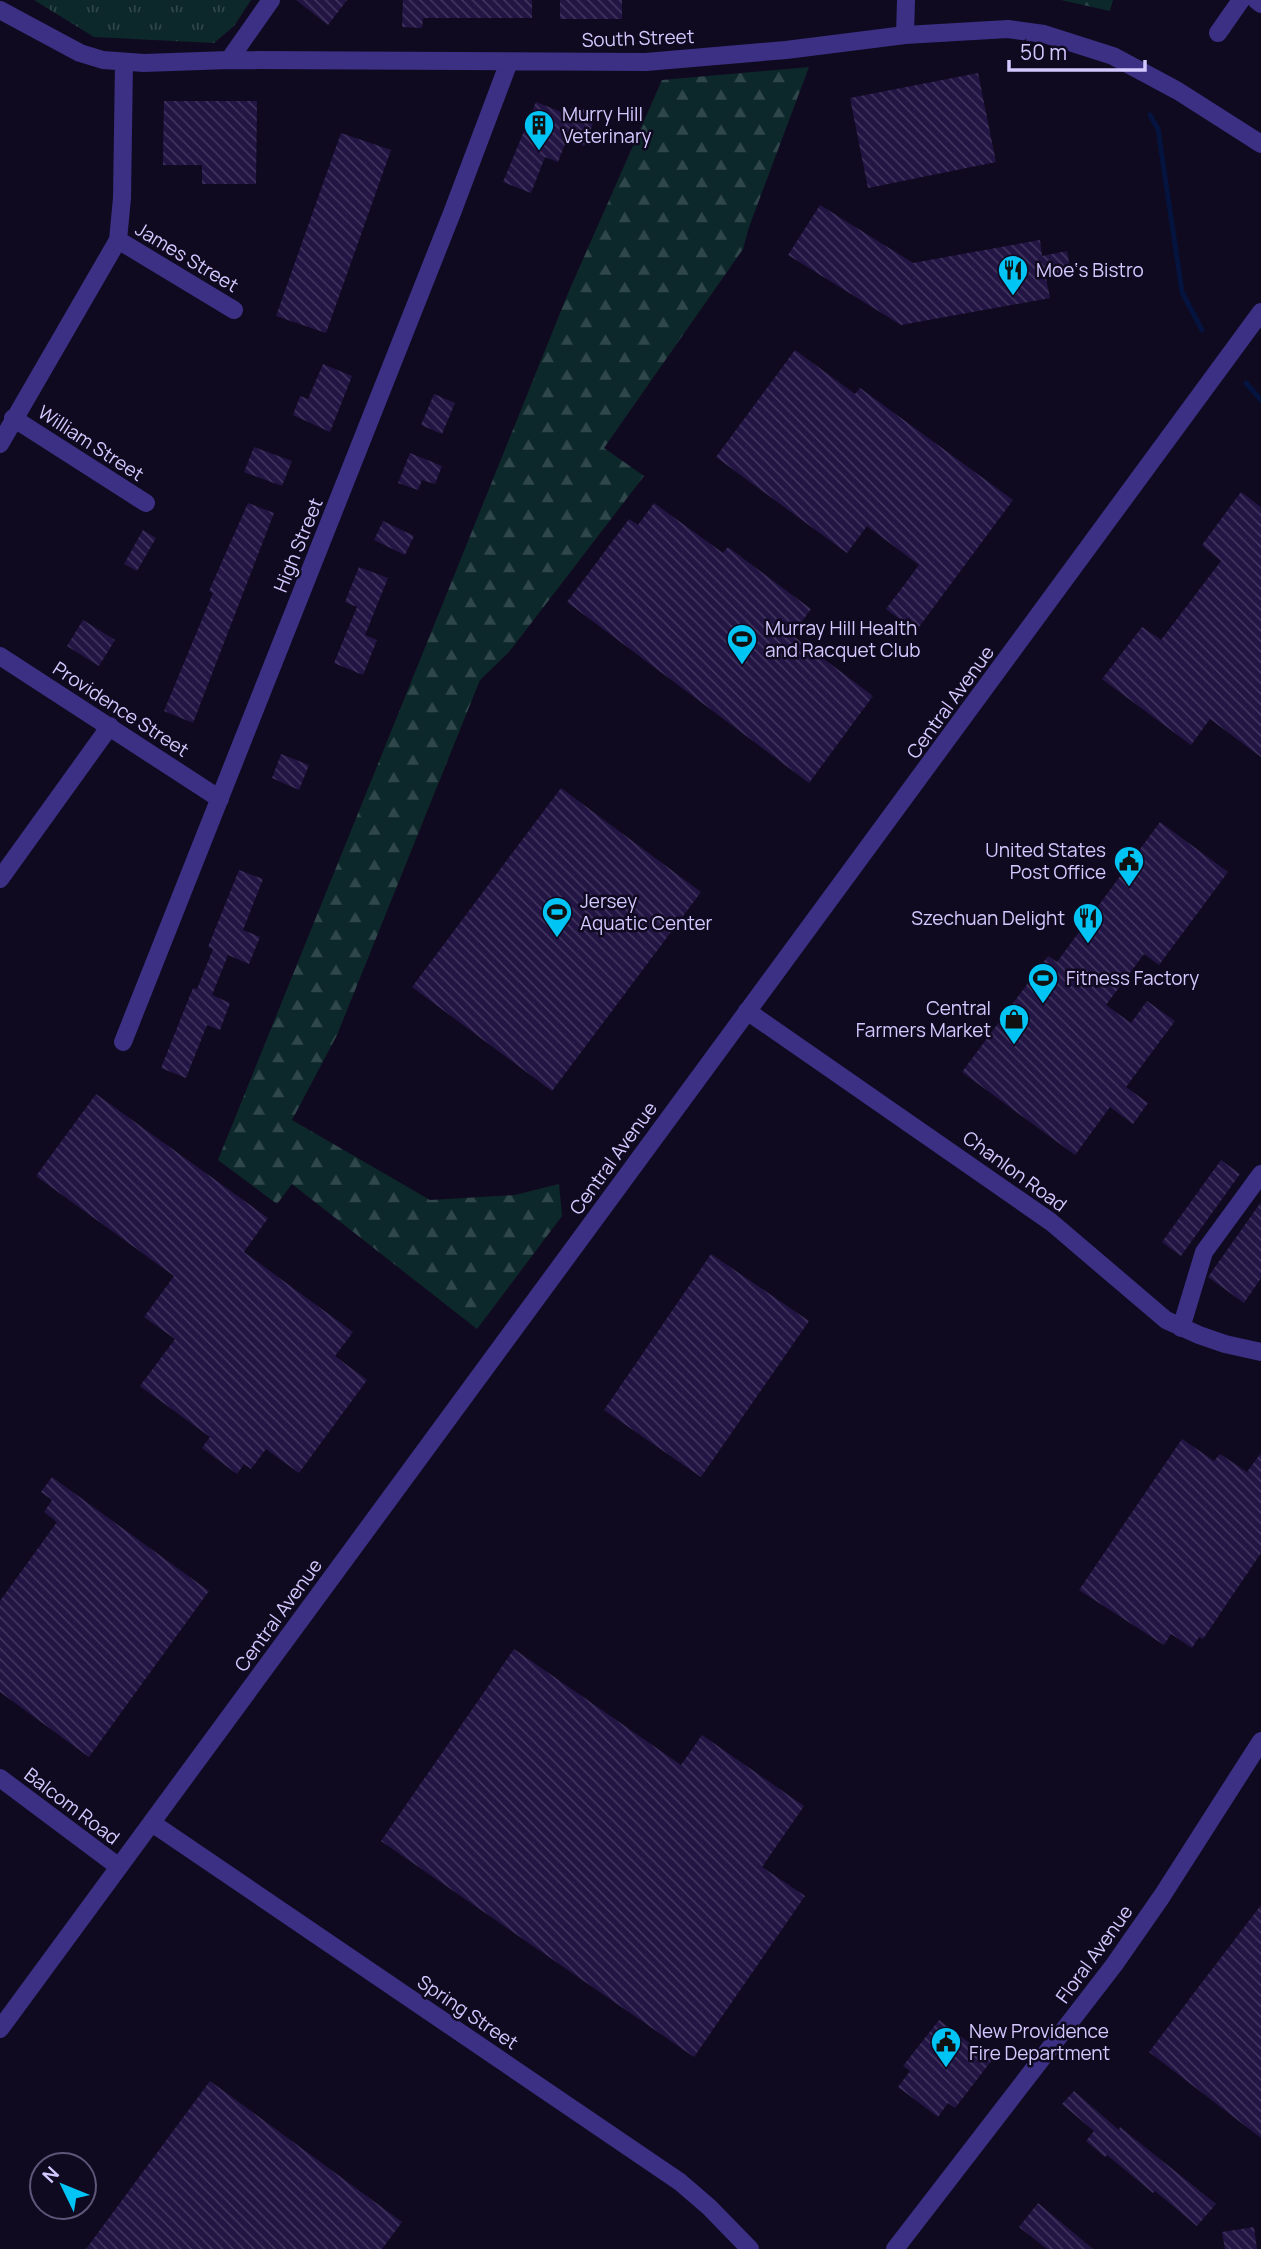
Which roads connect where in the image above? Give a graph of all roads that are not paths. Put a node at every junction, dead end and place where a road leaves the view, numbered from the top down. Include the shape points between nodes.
1 (271, 0) edge
2 (906, 0) edge
3 (1241, 0) edge
4 (1256, 0) edge
5 (1261, 4) edge
6 (0, 10) edge
7 (1219, 33) dead end
8 (905, 35) junction
9 (229, 60) junction
10 (124, 62) junction
11 (509, 62) junction
12 (1261, 144) edge
13 (118, 240) junction
14 (234, 310) dead end
15 (1261, 312) edge
16 (13, 418) junction
17 (0, 444) edge
18 (146, 503) dead end
19 (0, 656) edge
20 (110, 726) junction
21 (220, 799) junction
22 (0, 880) edge
23 (747, 1011) junction
24 (123, 1041) dead end
25 (1261, 1174) edge
26 (1181, 1328) junction
27 (1261, 1352) edge
28 (1261, 1741) edge
29 (0, 1778) edge
30 (152, 1823) junction
31 (119, 1867) junction
32 (0, 2029) edge
33 (750, 2249) edge
34 (895, 2249) edge

1 - 9 street
2 - 8 street
3 - 7 street
4 - 5 street
6 - 10 street, South Street via 80,53
8 - 11 street, South Street via 646,62
8 - 12 street, South Street via 1008,29 1076,43 1147,73
9 - 10 street, South Street
9 - 11 street, South Street
10 - 13 street
11 - 21 street, High Street
13 - 14 street, James Street
13 - 16 street
15 - 23 street, Central Avenue
16 - 17 street
16 - 18 street, William Street
19 - 20 street, Providence Street
20 - 21 street, Providence Street
20 - 22 street
21 - 24 street, High Street
23 - 26 street, Chanlon Road via 1051,1222 1150,1309
23 - 30 street, Central Avenue
25 - 26 street via 1204,1252
26 - 27 street, Chanlon Road
28 - 34 street, Floral Avenue via 1114,1965
29 - 31 street, Balcom Road
30 - 31 street, Central Avenue
30 - 33 street, Spring Street via 680,2182
31 - 32 street, Central Avenue

